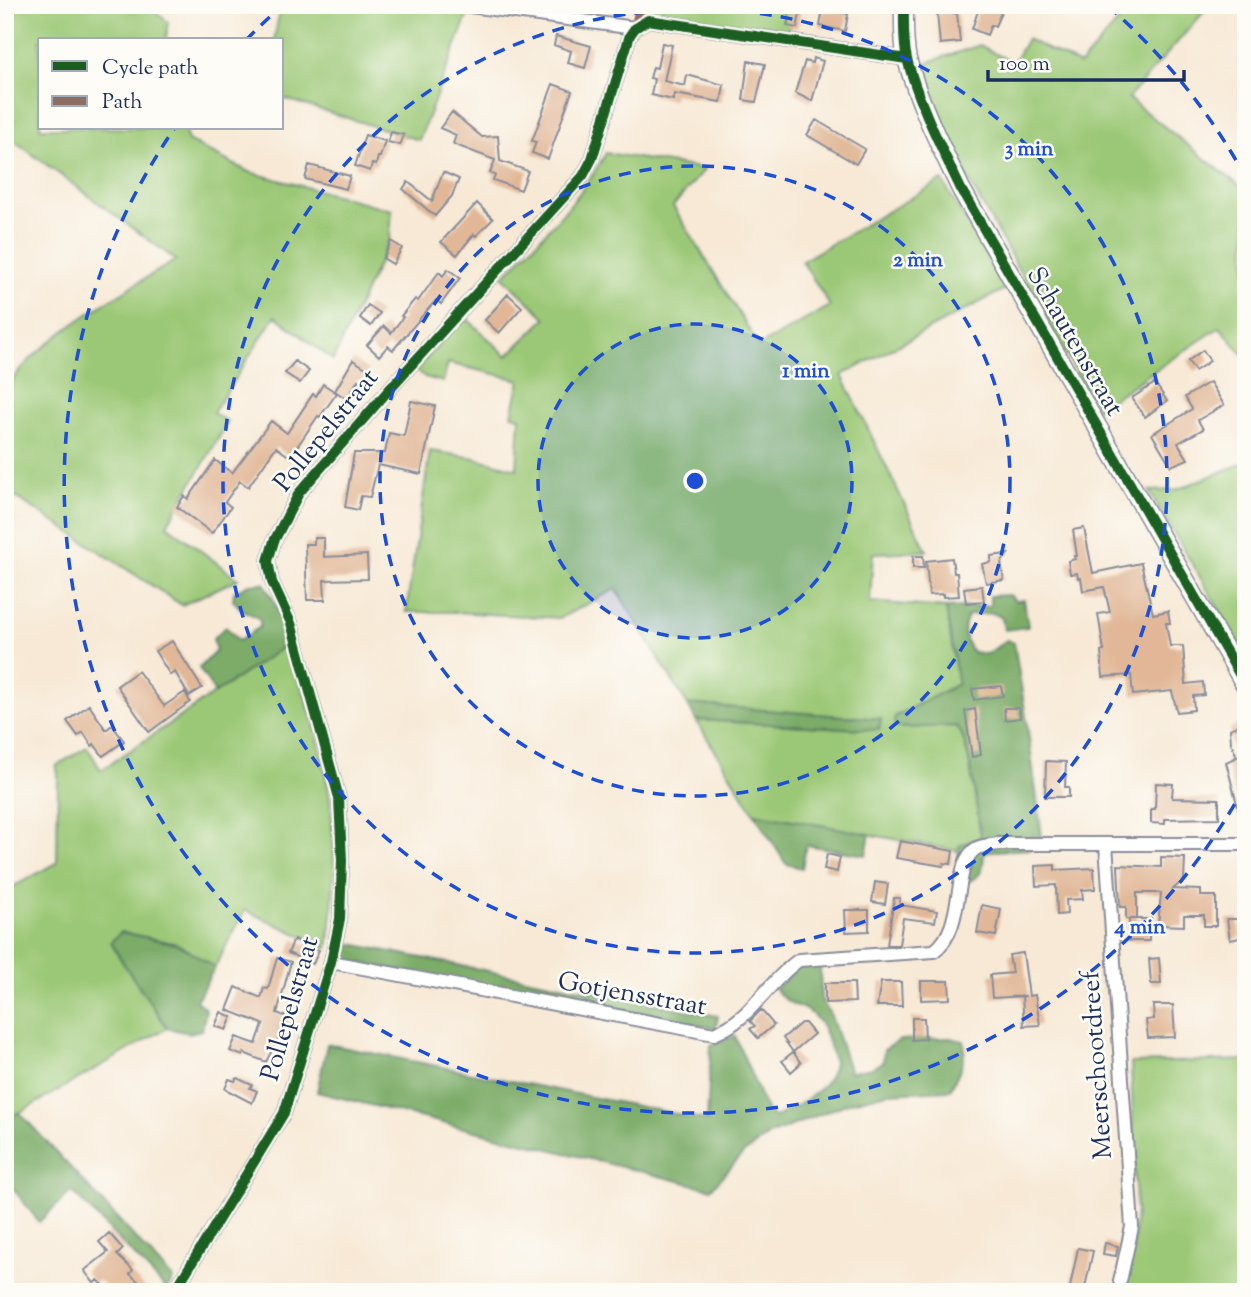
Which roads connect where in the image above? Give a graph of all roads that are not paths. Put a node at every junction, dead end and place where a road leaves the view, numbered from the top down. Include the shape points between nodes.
1 (463, 5) edge
2 (904, 5) edge
3 (635, 28) junction
4 (907, 59) junction
5 (1246, 686) edge
6 (1106, 844) junction
7 (1246, 844) edge
8 (331, 962) junction
9 (1120, 1282) dead end
10 (174, 1292) edge

1 - 3 street
2 - 4 street, Schautenstraat
3 - 4 street via 648,20
3 - 8 street, Pollepelstraat via 583,176 299,493 274,541 268,561 272,582 291,623 339,798 340,919
4 - 5 street, Schautenstraat via 961,189
6 - 7 street, Gotjensstraat
6 - 8 street, Gotjensstraat via 979,846 965,862 951,932 944,944 934,951 799,960 737,1021 714,1034
6 - 9 street, Meerschootdreef via 1132,1227
8 - 10 street, Pollepelstraat via 284,1113

